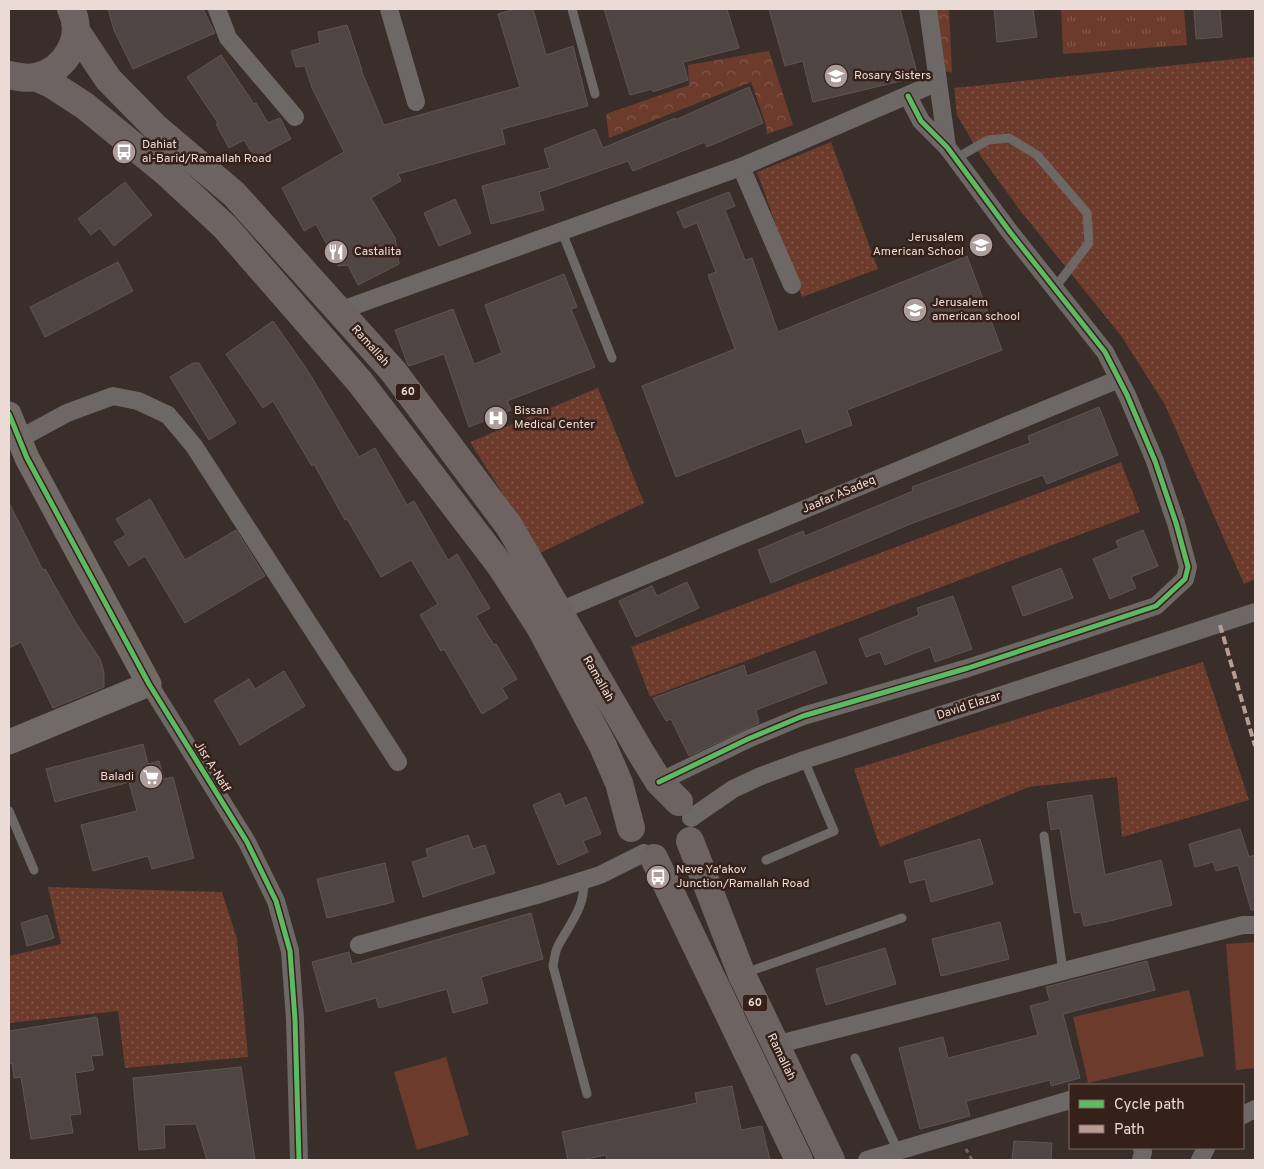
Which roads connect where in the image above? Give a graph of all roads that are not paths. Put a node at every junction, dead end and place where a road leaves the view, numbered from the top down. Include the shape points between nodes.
1 (217, 9) edge
2 (389, 9) edge
3 (572, 9) edge
4 (928, 9) edge
5 (74, 20) edge
6 (19, 81) edge
7 (938, 82) junction
8 (595, 94) dead end
9 (908, 96) junction
10 (416, 102) dead end
11 (296, 117) dead end
12 (951, 153) junction
13 (741, 167) junction
14 (562, 232) junction
15 (792, 285) dead end
16 (1054, 288) junction
17 (340, 312) junction
18 (612, 358) dead end
19 (1119, 379) junction
20 (9, 414) edge
21 (19, 438) junction
22 (559, 611) junction
23 (1255, 612) edge
24 (149, 684) junction
25 (9, 742) edge
26 (804, 760) junction
27 (398, 762) dead end
28 (659, 782) junction
29 (9, 811) edge
30 (687, 820) junction
31 (631, 828) junction
32 (1044, 836) dead end
33 (649, 855) junction
34 (766, 860) dead end
35 (34, 870) dead end
36 (584, 880) junction
37 (902, 918) dead end
38 (1255, 925) edge
39 (359, 945) dead end
40 (1063, 971) junction
41 (742, 975) junction
42 (775, 1045) junction
43 (855, 1058) dead end
44 (587, 1094) dead end
45 (1069, 1100) edge
46 (898, 1151) junction
47 (299, 1160) edge
48 (799, 1160) edge
49 (831, 1160) edge
50 (867, 1160) edge

1 - 11 street via 228,38
2 - 10 street
3 - 8 lane
4 - 7 street
5 - 6 highway, 60 via 72,47 64,62 51,72
5 - 17 highway, Ramallah / 60 via 108,80 156,128 234,194
6 - 31 highway, Ramallah / 60 via 51,84 85,106 168,174 225,227 360,382 500,565 540,626 603,746 619,783
7 - 9 street
7 - 12 street
9 - 12 street via 921,121
9 - 13 street
12 - 16 street
12 - 16 lane via 988,140 1009,138 1037,155 1087,213 1089,243
13 - 14 street
13 - 15 street
14 - 17 street
14 - 18 lane
16 - 19 street via 1105,352
17 - 22 highway, Ramallah / 60 via 393,371 509,526
19 - 22 street, Jaafar ASadeq
19 - 28 street via 1155,461 1188,567 1185,579 1170,594 1147,609 968,668 803,716
20 - 21 street, Jisr A-Natf
21 - 24 street, Jisr A-Natf
21 - 27 street via 67,413 114,396 138,401 168,415 194,446
22 - 28 highway, Ramallah / 60
23 - 26 street, David Elazar
24 - 25 street
24 - 47 street, Jisr A-Natf via 247,842 276,901 290,951
26 - 30 street, David Elazar via 733,789
26 - 34 lane via 834,831
28 - 30 highway, Ramallah / 60
29 - 35 lane
30 - 31 highway via 669,798 658,797 638,808
30 - 33 highway via 684,849 665,858
30 - 41 highway, Ramallah / 60
31 - 33 highway, 60 via 637,846
32 - 40 lane
33 - 36 street
33 - 48 highway, 60
36 - 39 street
36 - 44 lane via 580,908 557,948 553,966
37 - 41 lane
38 - 40 street via 1243,925
40 - 42 street
41 - 42 highway, Ramallah / 60
42 - 49 highway, Ramallah / 60
43 - 46 lane
45 - 46 street
46 - 50 street

